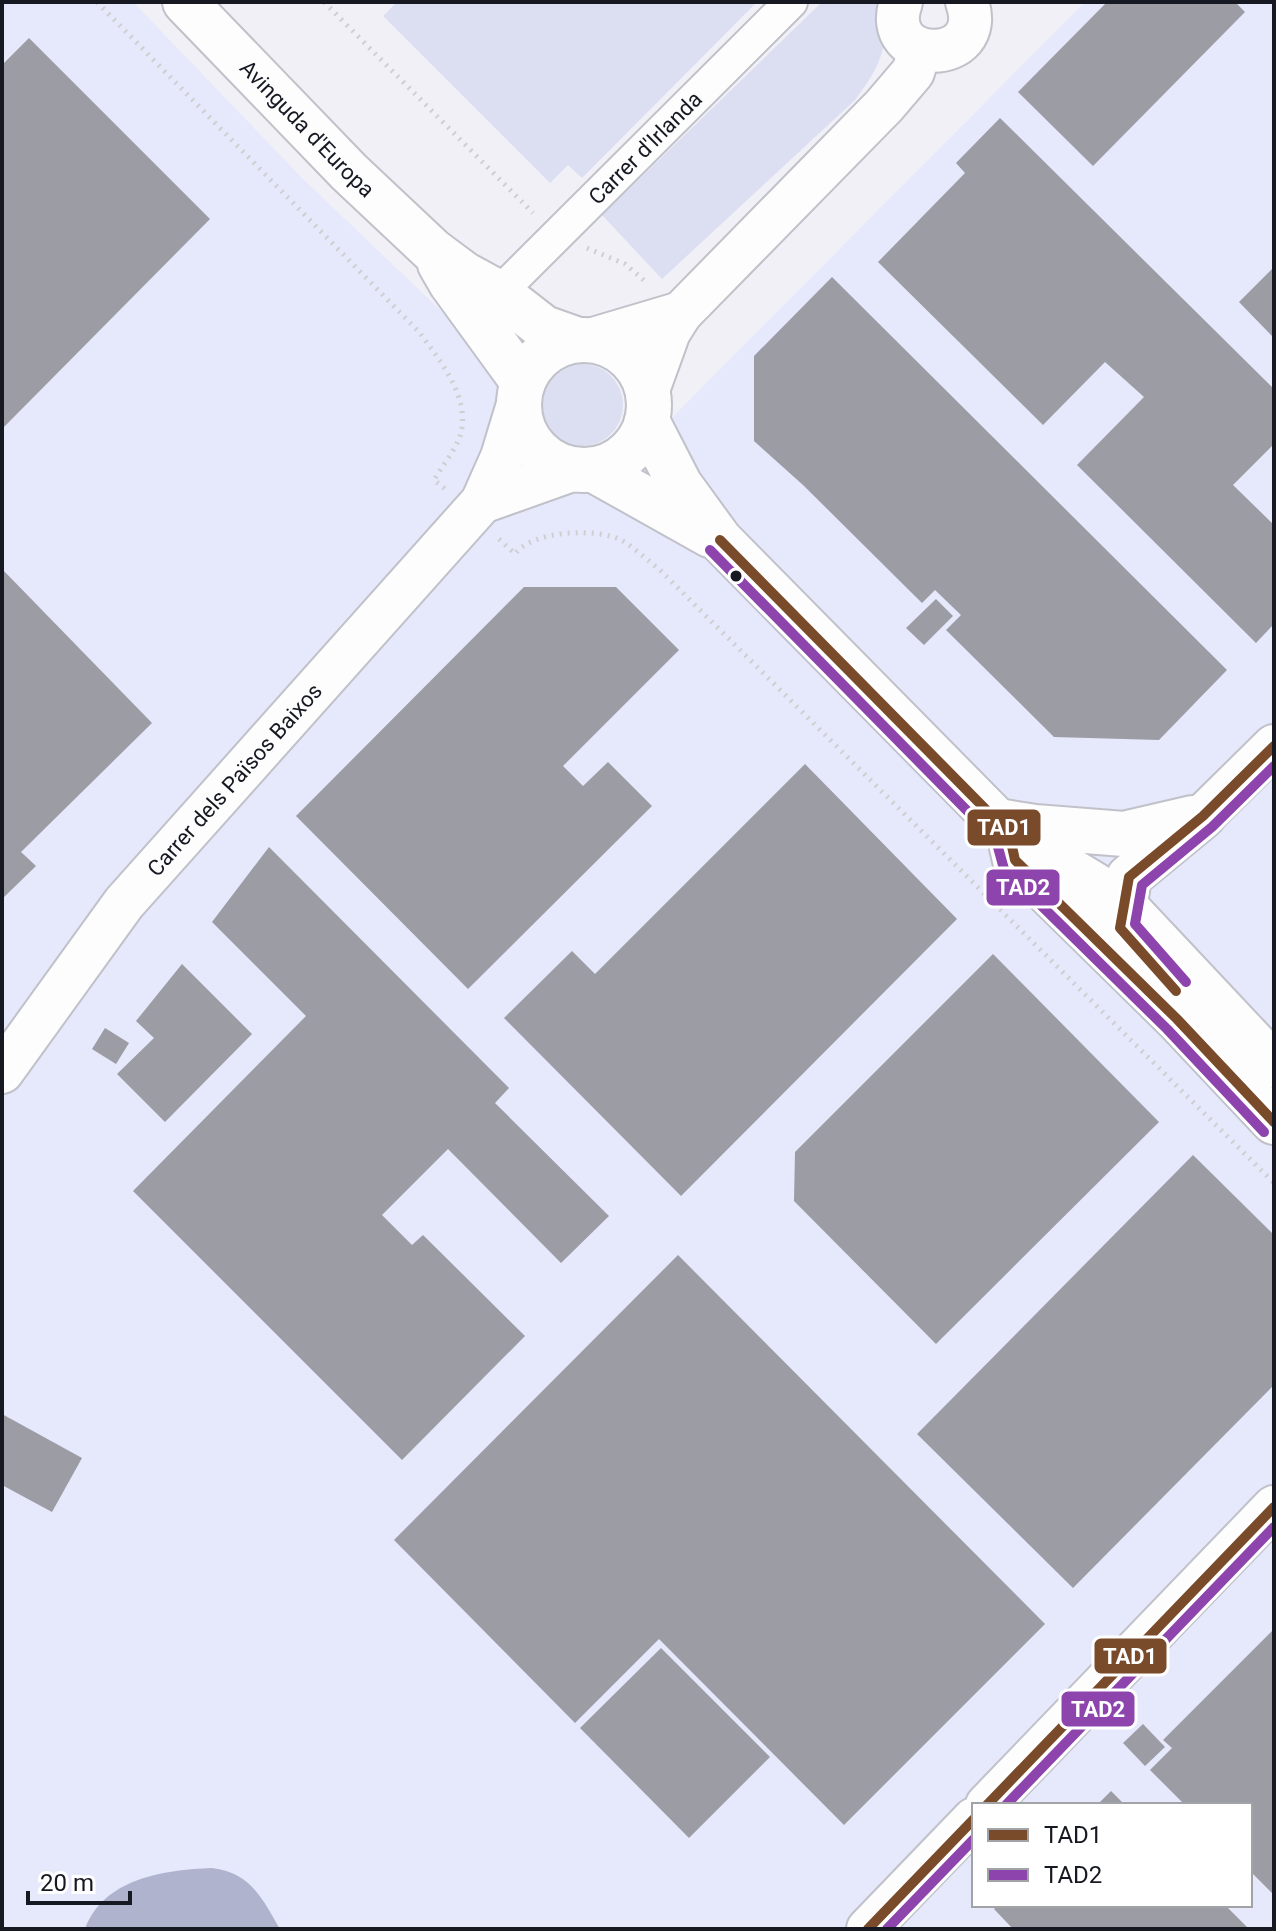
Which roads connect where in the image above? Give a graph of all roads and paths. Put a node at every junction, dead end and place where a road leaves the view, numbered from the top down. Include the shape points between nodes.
1 (97, 2) edge
2 (185, 2) edge
3 (324, 2) edge
4 (791, 2) edge
5 (901, 2) edge
6 (969, 2) edge
7 (920, 50) junction
8 (557, 236) junction
9 (433, 251) junction
10 (499, 293) junction
11 (681, 313) junction
12 (584, 340) junction
13 (521, 391) junction
14 (647, 407) junction
15 (583, 470) junction
16 (478, 507) junction
17 (720, 540) junction
18 (1274, 746) edge
19 (1203, 816) junction
20 (1004, 827) junction
21 (1124, 905) junction
22 (2, 1072) edge
23 (1257, 1076) edge
24 (1274, 1122) edge
25 (1274, 1183) edge
26 (1274, 1507) edge
27 (989, 1803) edge
28 (972, 1821) edge
29 (868, 1929) edge

1 - 16 path via 420,333 461,401 461,435 434,480
2 - 9 street, Avinguda d'Europa
3 - 8 path
4 - 8 street, Carrer d'Irlanda
5 - 7 street via 898,19 903,34
6 - 7 street via 970,23 961,41 944,51
7 - 11 street via 913,72 884,106
8 - 10 street, Carrer d'Irlanda
8 - 11 path via 625,264
9 - 10 street, Avinguda d'Europa
9 - 13 street, Avinguda d'Europa
10 - 12 street, Avinguda d'Europa via 544,328
11 - 12 street
11 - 14 street via 669,332
12 - 13 street via 545,353 531,366
12 - 14 street via 628,357 640,374
13 - 15 street via 521,424 532,445 550,461
13 - 16 street, Carrer dels Països Baixos via 502,457
14 - 15 street via 640,439 628,453 612,464
14 - 17 street via 680,485
15 - 16 street, Carrer dels Països Baixos
15 - 17 street
16 - 22 street, Carrer dels Països Baixos via 124,903
16 - 25 path via 515,554 551,535 588,532 622,540 659,569
17 - 20 street
18 - 19 street
19 - 20 street via 1124,834
19 - 21 street via 1129,877
20 - 21 street
20 - 23 street via 1015,860 1177,1019
21 - 23 street
23 - 24 street
26 - 27 street
28 - 29 street

